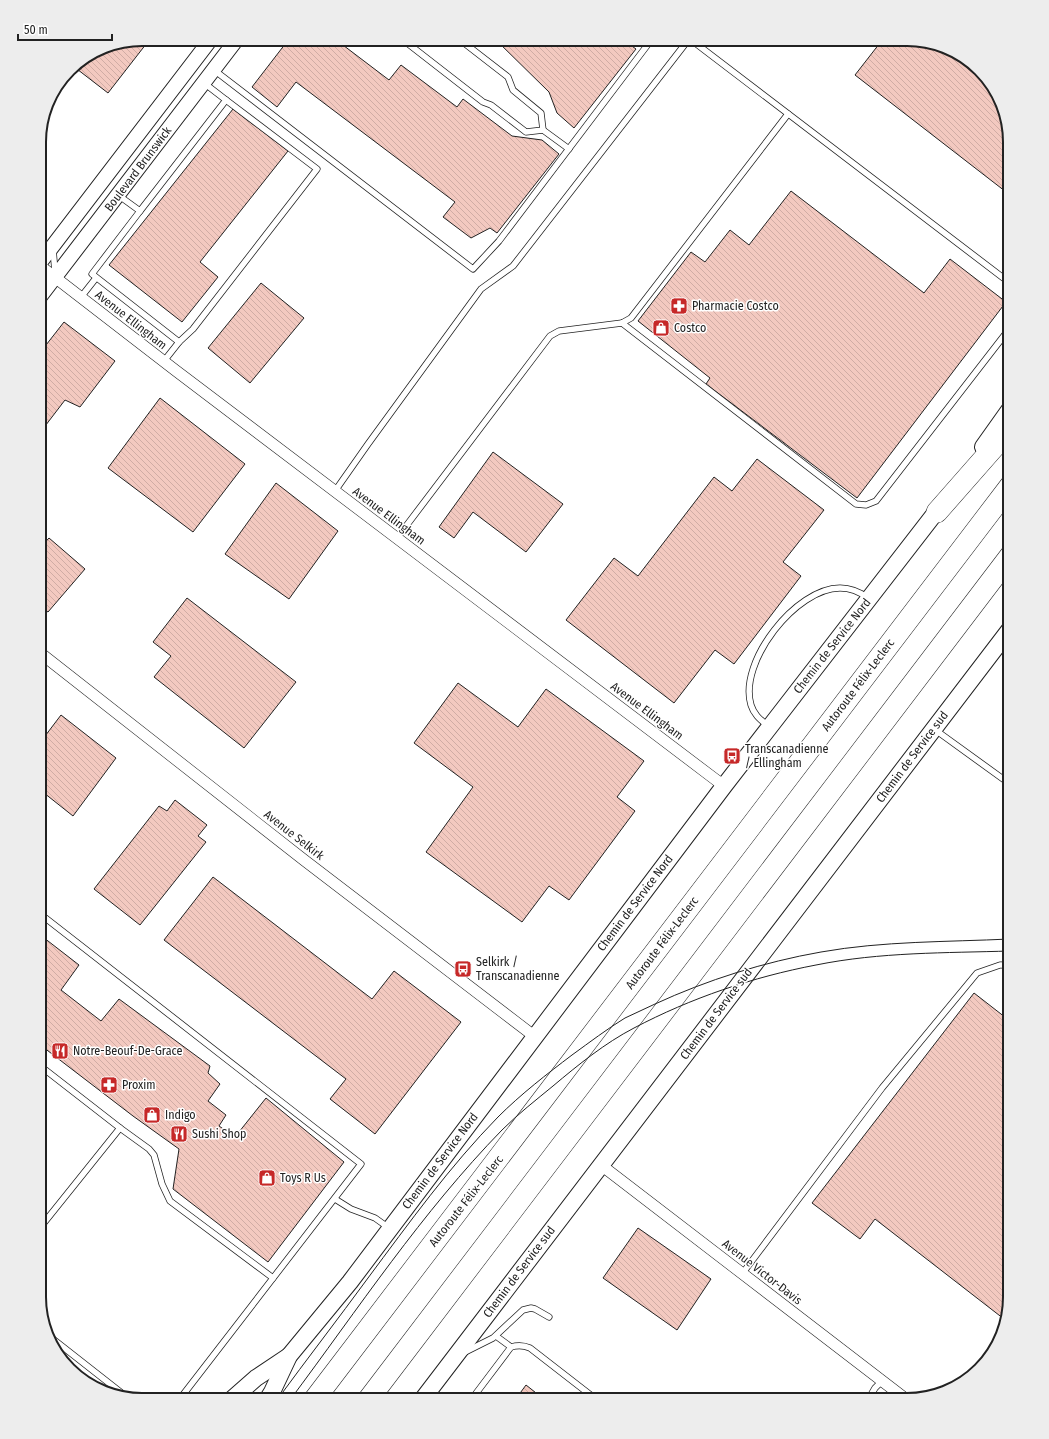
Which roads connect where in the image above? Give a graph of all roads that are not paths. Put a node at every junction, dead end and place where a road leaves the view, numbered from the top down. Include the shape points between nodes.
1 (206, 46) edge
2 (232, 46) edge
3 (411, 46) edge
4 (468, 46) edge
5 (647, 46) edge
6 (685, 46) edge
7 (699, 46) edge
8 (213, 70) junction
9 (204, 82) junction
10 (226, 100) junction
11 (788, 114) junction
12 (543, 130) junction
13 (569, 149) junction
14 (118, 194) junction
15 (140, 211) junction
16 (53, 247) junction
17 (46, 256) edge
18 (46, 270) edge
19 (55, 277) junction
20 (96, 278) junction
21 (1003, 278) edge
22 (46, 289) edge
23 (80, 297) junction
24 (622, 322) junction
25 (1003, 337) edge
26 (179, 342) junction
27 (164, 361) junction
28 (1003, 419) edge
29 (1003, 437) edge
30 (335, 491) junction
31 (1003, 495) edge
32 (937, 512) junction
33 (397, 538) junction
34 (1003, 565) edge
35 (869, 598) junction
36 (1003, 638) edge
37 (46, 657) edge
38 (770, 727) junction
39 (934, 729) junction
40 (1003, 779) edge
41 (724, 786) junction
42 (46, 918) edge
43 (1003, 965) edge
44 (534, 1036) junction
45 (46, 1070) edge
46 (120, 1128) junction
47 (601, 1165) junction
48 (335, 1199) junction
49 (46, 1220) edge
50 (390, 1228) junction
51 (742, 1274) junction
52 (273, 1278) junction
53 (549, 1317) dead end
54 (496, 1336) junction
55 (57, 1342) edge
56 (511, 1347) junction
57 (289, 1356) junction
58 (455, 1356) junction
59 (882, 1381) junction
60 (117, 1390) edge
61 (184, 1393) edge
62 (239, 1393) edge
63 (271, 1393) edge
64 (319, 1393) edge
65 (373, 1393) edge
66 (427, 1393) edge
67 (475, 1393) edge
68 (588, 1393) edge
69 (873, 1393) edge
70 (898, 1393) edge

1 - 16 street, Boulevard Brunswick
2 - 8 street, Boulevard Brunswick
3 - 12 lane via 526,132
4 - 12 lane via 508,77 513,90 541,113
5 - 13 lane
6 - 30 lane via 513,266 481,289
7 - 11 lane
8 - 9 street, Boulevard Brunswick
8 - 13 lane via 474,269 499,241
9 - 10 lane
9 - 14 street, Boulevard Brunswick
10 - 15 lane
10 - 26 lane via 317,169 193,329
11 - 21 lane
11 - 24 lane via 631,318
12 - 13 lane
14 - 15 lane
14 - 19 street, Boulevard Brunswick
15 - 20 lane via 92,274
16 - 17 street, Boulevard Brunswick
16 - 19 lane
18 - 19 street, Avenue Ellingham
19 - 22 street, Boulevard Brunswick
19 - 23 street, Avenue Ellingham
20 - 23 lane
20 - 26 lane
23 - 27 street, Avenue Ellingham
24 - 25 lane via 856,504 866,505 876,501
24 - 33 lane via 559,331 550,336
26 - 27 lane
27 - 30 street, Avenue Ellingham
28 - 32 main road, Chemin de Service Nord
29 - 32 highway
30 - 33 street, Avenue Ellingham
31 - 64 highway, Autoroute Félix-Leclerc
32 - 35 main road, Chemin de Service Nord
33 - 41 street, Avenue Ellingham
34 - 65 highway
35 - 38 main road, Chemin de Service Nord
35 - 38 lane via 856,590 841,588 820,593 795,609 772,634 756,664 750,693 752,710
36 - 39 main road, Chemin de Service sud
37 - 44 street, Avenue Selkirk
38 - 41 main road, Chemin de Service Nord
39 - 40 lane
39 - 47 main road, Chemin de Service sud
41 - 44 main road, Chemin de Service Nord
42 - 48 lane via 361,1164
43 - 51 lane via 977,973 882,1088
44 - 50 main road, Chemin de Service Nord
45 - 46 lane
46 - 49 lane
46 - 52 lane via 149,1148 154,1155 170,1201
47 - 51 street, Avenue Victor-Davis
47 - 58 main road, Chemin de Service sud
48 - 50 lane
48 - 52 lane
50 - 57 main road, Chemin de Service Nord via 350,1282
51 - 59 street, Avenue Victor-Davis
52 - 61 lane
53 - 54 lane via 535,1309 523,1310
54 - 56 lane
54 - 58 lane
55 - 60 lane
56 - 67 lane
56 - 68 lane via 519,1345 530,1348
57 - 62 main road
57 - 63 main road, Chemin de Service Nord
58 - 66 main road, Chemin de Service sud
59 - 69 lane
59 - 70 street, Avenue Victor-Davis

